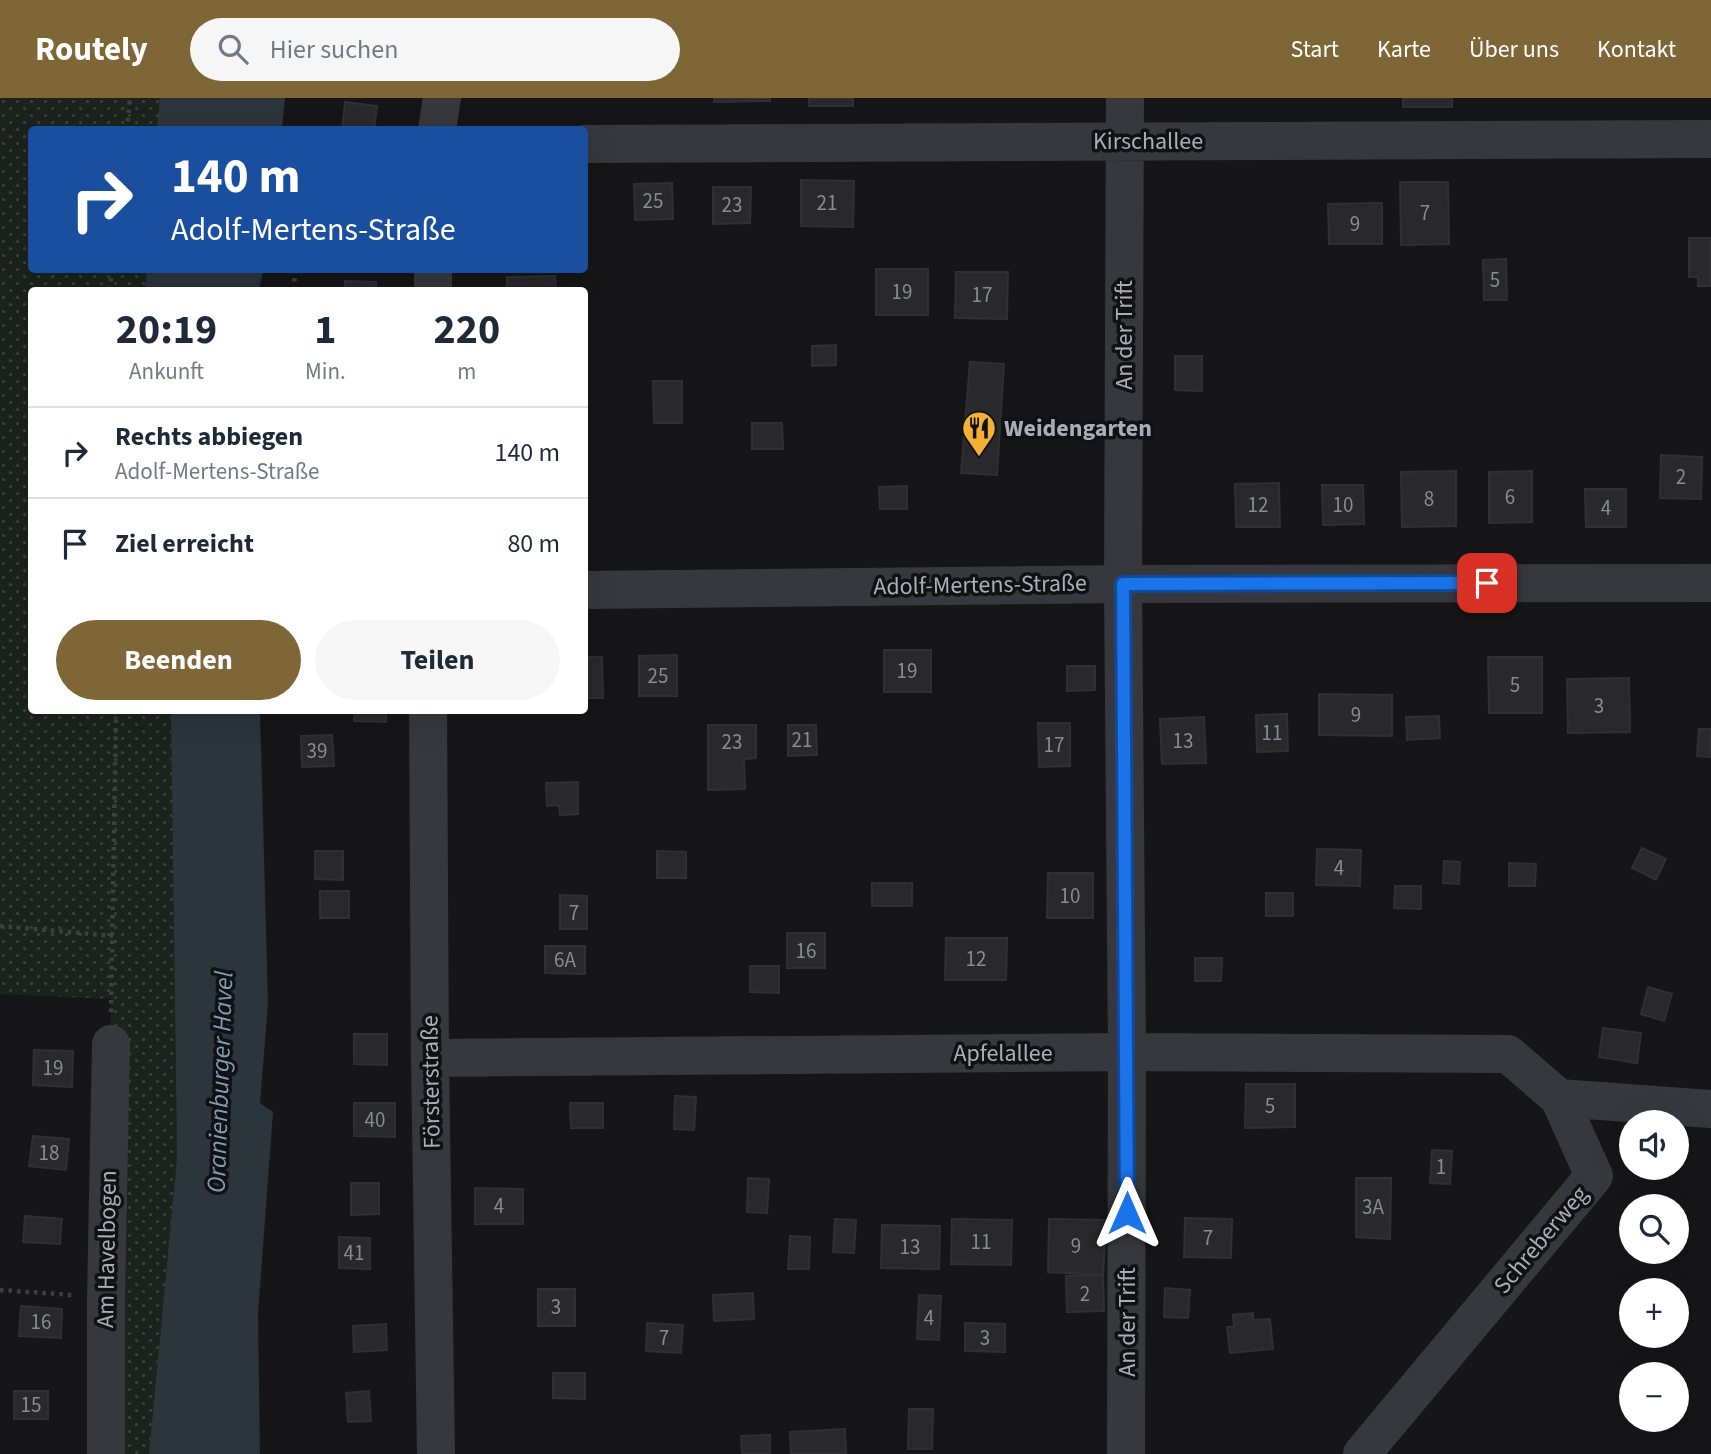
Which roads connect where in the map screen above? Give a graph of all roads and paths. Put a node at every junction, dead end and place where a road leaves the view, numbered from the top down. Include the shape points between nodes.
1 (130, 98) edge
2 (442, 98) edge
3 (1125, 98) edge
4 (127, 126) edge
5 (438, 126) edge
6 (1711, 139) edge
7 (1125, 141) junction
8 (588, 144) edge
9 (1711, 583) edge
10 (1123, 584) junction
11 (588, 590) edge
12 (116, 714) edge
13 (428, 714) edge
14 (0, 926) edge
15 (113, 936) junction
16 (111, 1044) joint
17 (1127, 1052) junction
18 (430, 1058) junction
19 (1559, 1098) junction
20 (1711, 1109) edge
21 (0, 1290) edge
22 (106, 1298) junction
23 (106, 1454) edge
24 (436, 1454) edge
25 (1126, 1454) edge
26 (1362, 1454) edge

1 - 4 path
2 - 5 street
3 - 7 street, An der Trift
6 - 7 street, Kirschallee
7 - 8 street, Kirschallee
7 - 10 street, An der Trift
9 - 10 street, Adolf-Mertens-Straße
10 - 11 street, Adolf-Mertens-Straße
10 - 17 street, An der Trift
12 - 15 path
13 - 18 street, Försterstraße
14 - 15 path
15 - 16 path
16 - 22 street, Am Havelbogen
17 - 18 street, Apfelallee
17 - 19 street, Apfelallee via 1508,1054
17 - 25 street, An der Trift
18 - 24 street, Försterstraße
19 - 20 street
19 - 26 street, Schreberweg via 1594,1176
21 - 22 path
22 - 23 street, Am Havelbogen

